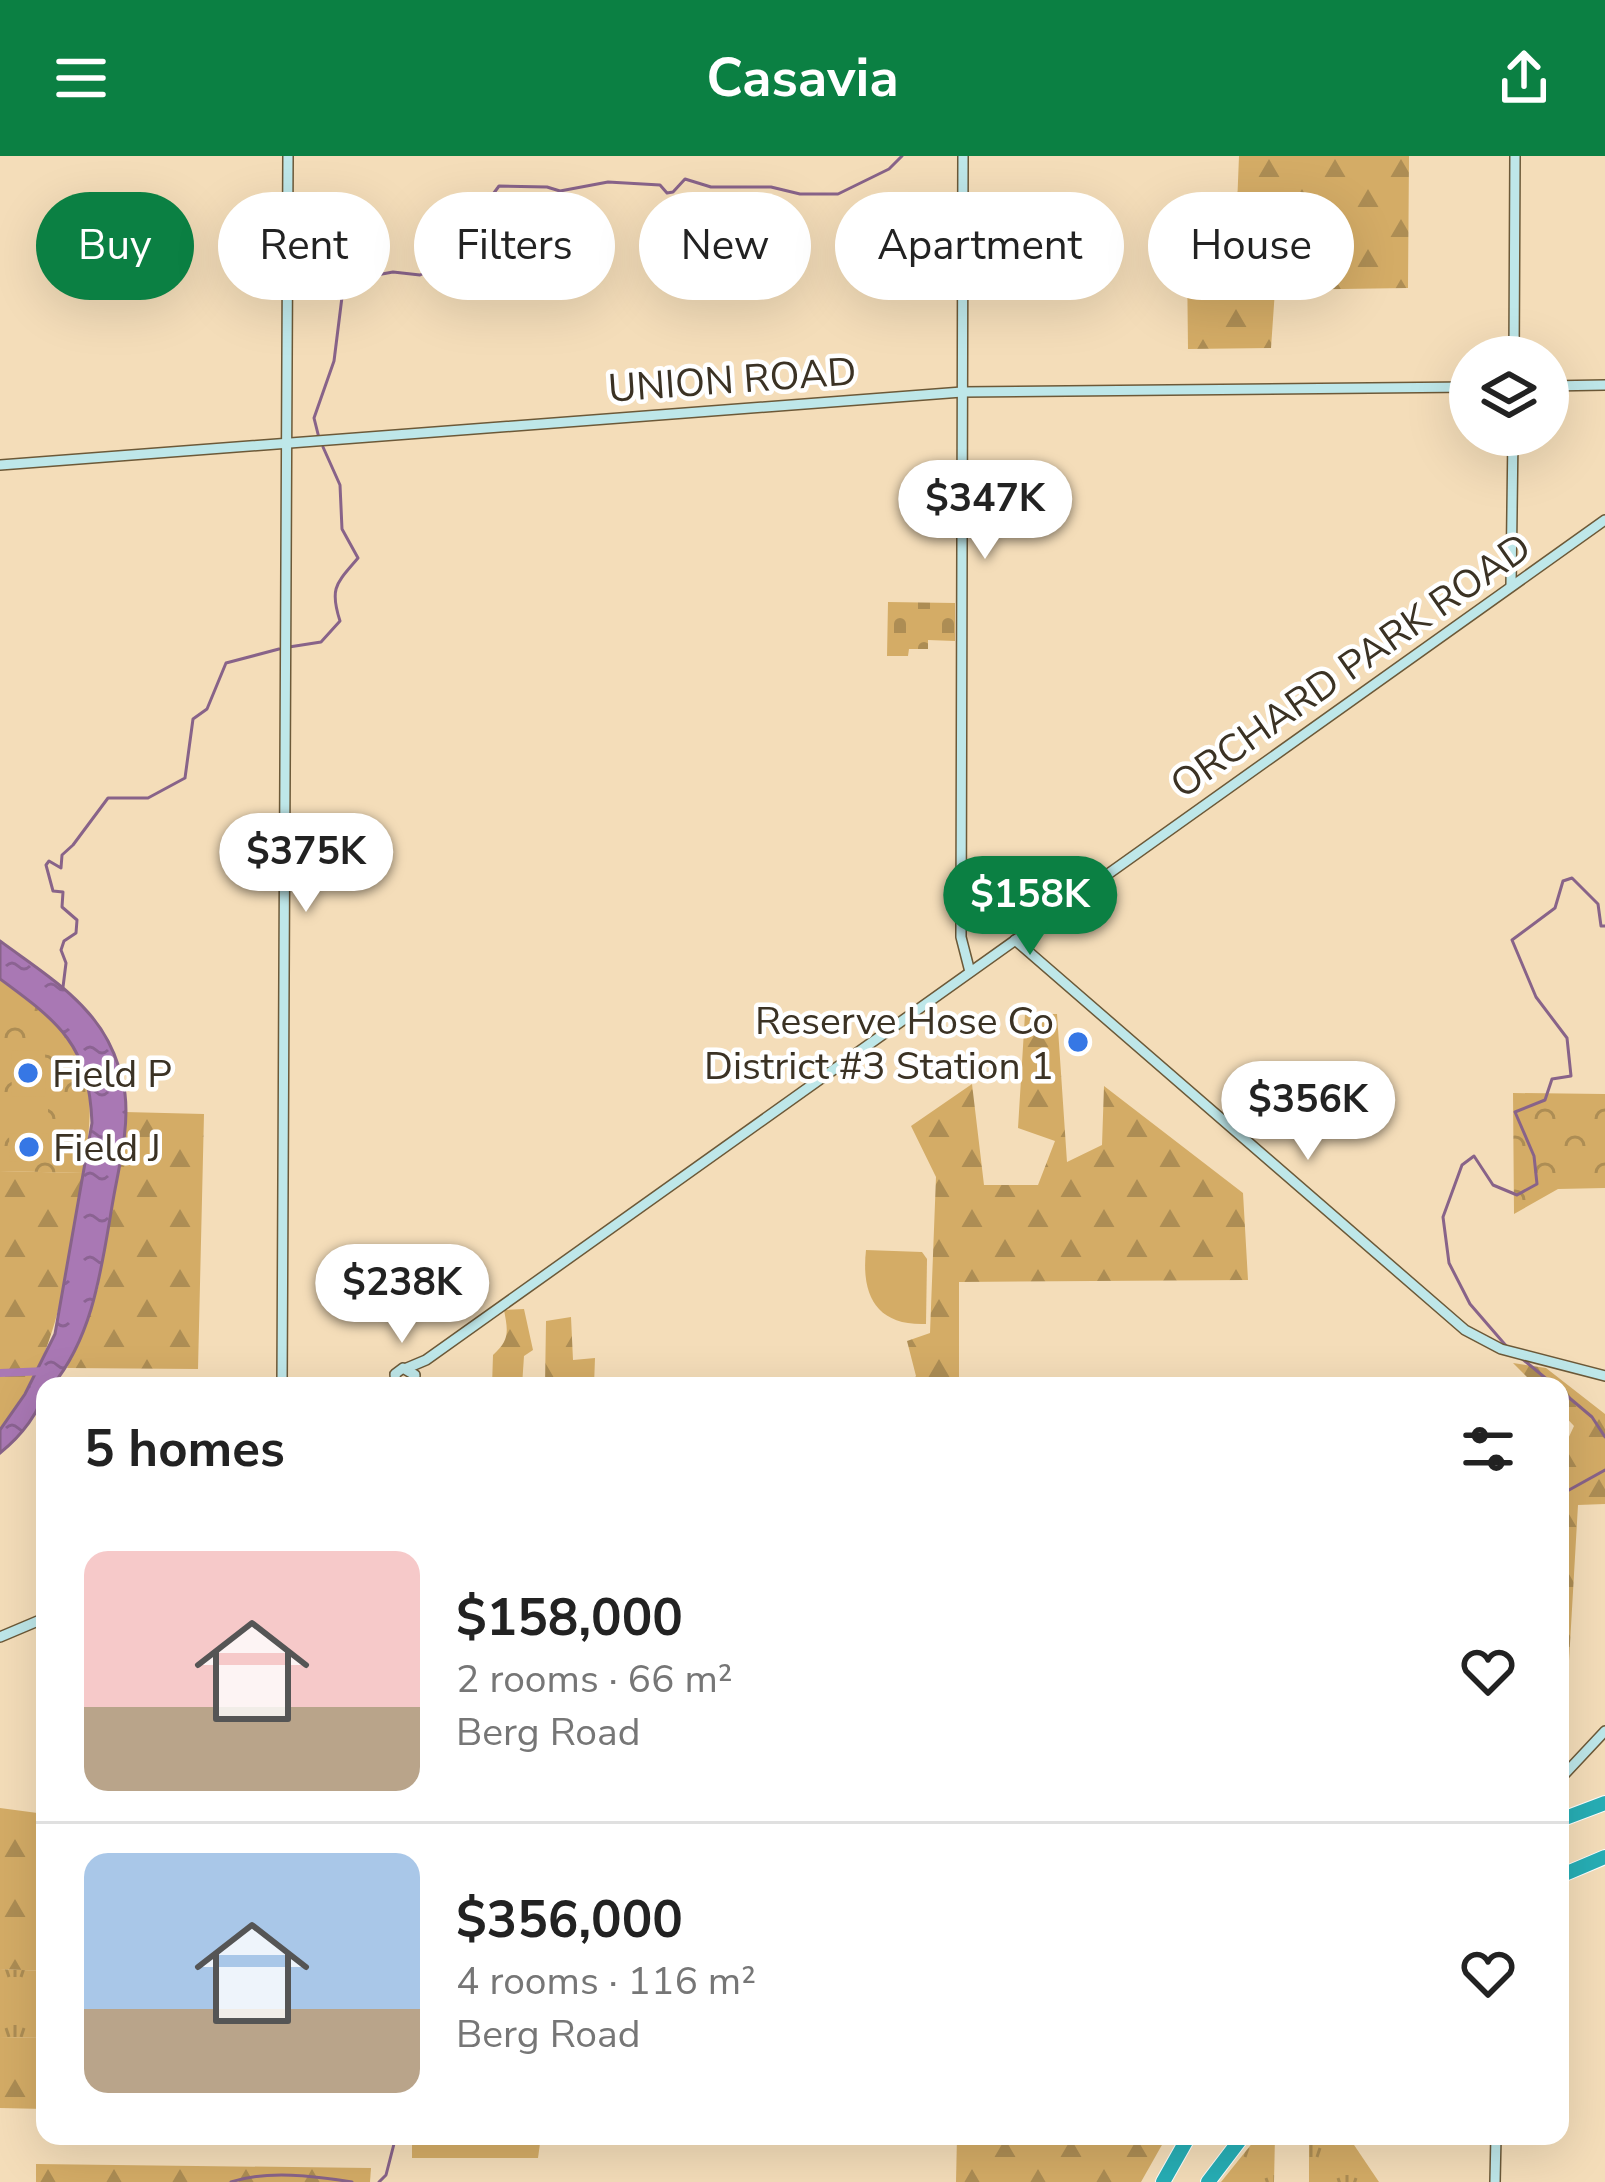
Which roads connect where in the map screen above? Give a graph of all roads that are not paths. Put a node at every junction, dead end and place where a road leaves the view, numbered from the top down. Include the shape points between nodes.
1 (288, 156) edge
2 (963, 156) edge
3 (1515, 156) edge
4 (1514, 336) edge
5 (1605, 385) edge
6 (1569, 386) edge
7 (1449, 387) edge
8 (962, 392) junction
9 (286, 443) junction
10 (1513, 456) edge
11 (0, 465) edge
12 (1605, 520) edge
13 (1511, 586) junction
14 (1016, 940) junction
15 (970, 972) junction
16 (426, 1360) junction
17 (407, 1368) junction
18 (1605, 1376) edge
19 (282, 1377) edge
20 (399, 1377) edge
21 (412, 1377) edge
22 (418, 1377) edge
23 (36, 1622) edge
24 (0, 1637) edge
25 (1605, 1731) edge
26 (1569, 1769) edge
27 (1605, 1803) edge
28 (1569, 1817) edge
29 (1605, 1857) edge
30 (1569, 1872) edge
31 (1184, 2145) edge
32 (1236, 2145) edge
33 (1496, 2145) edge
34 (1163, 2182) edge
35 (1208, 2182) edge
36 (1495, 2182) edge

1 - 9 street
2 - 8 street
3 - 4 street
5 - 6 street
7 - 8 street, UNION ROAD
8 - 9 street, UNION ROAD
8 - 15 street via 961,937
9 - 11 street, UNION ROAD
9 - 19 street
10 - 13 street
12 - 13 street, ORCHARD PARK ROAD
13 - 14 street, ORCHARD PARK ROAD
14 - 15 street, ORCHARD PARK ROAD
14 - 18 street via 1465,1330 1501,1349
15 - 16 street, ORCHARD PARK ROAD
16 - 17 street, ORCHARD PARK ROAD
16 - 22 street, ORCHARD PARK ROAD
17 - 20 street, ORCHARD PARK ROAD
17 - 21 street
23 - 24 street
25 - 26 street
27 - 28 highway
29 - 30 highway
31 - 34 highway
32 - 35 highway
33 - 36 street

